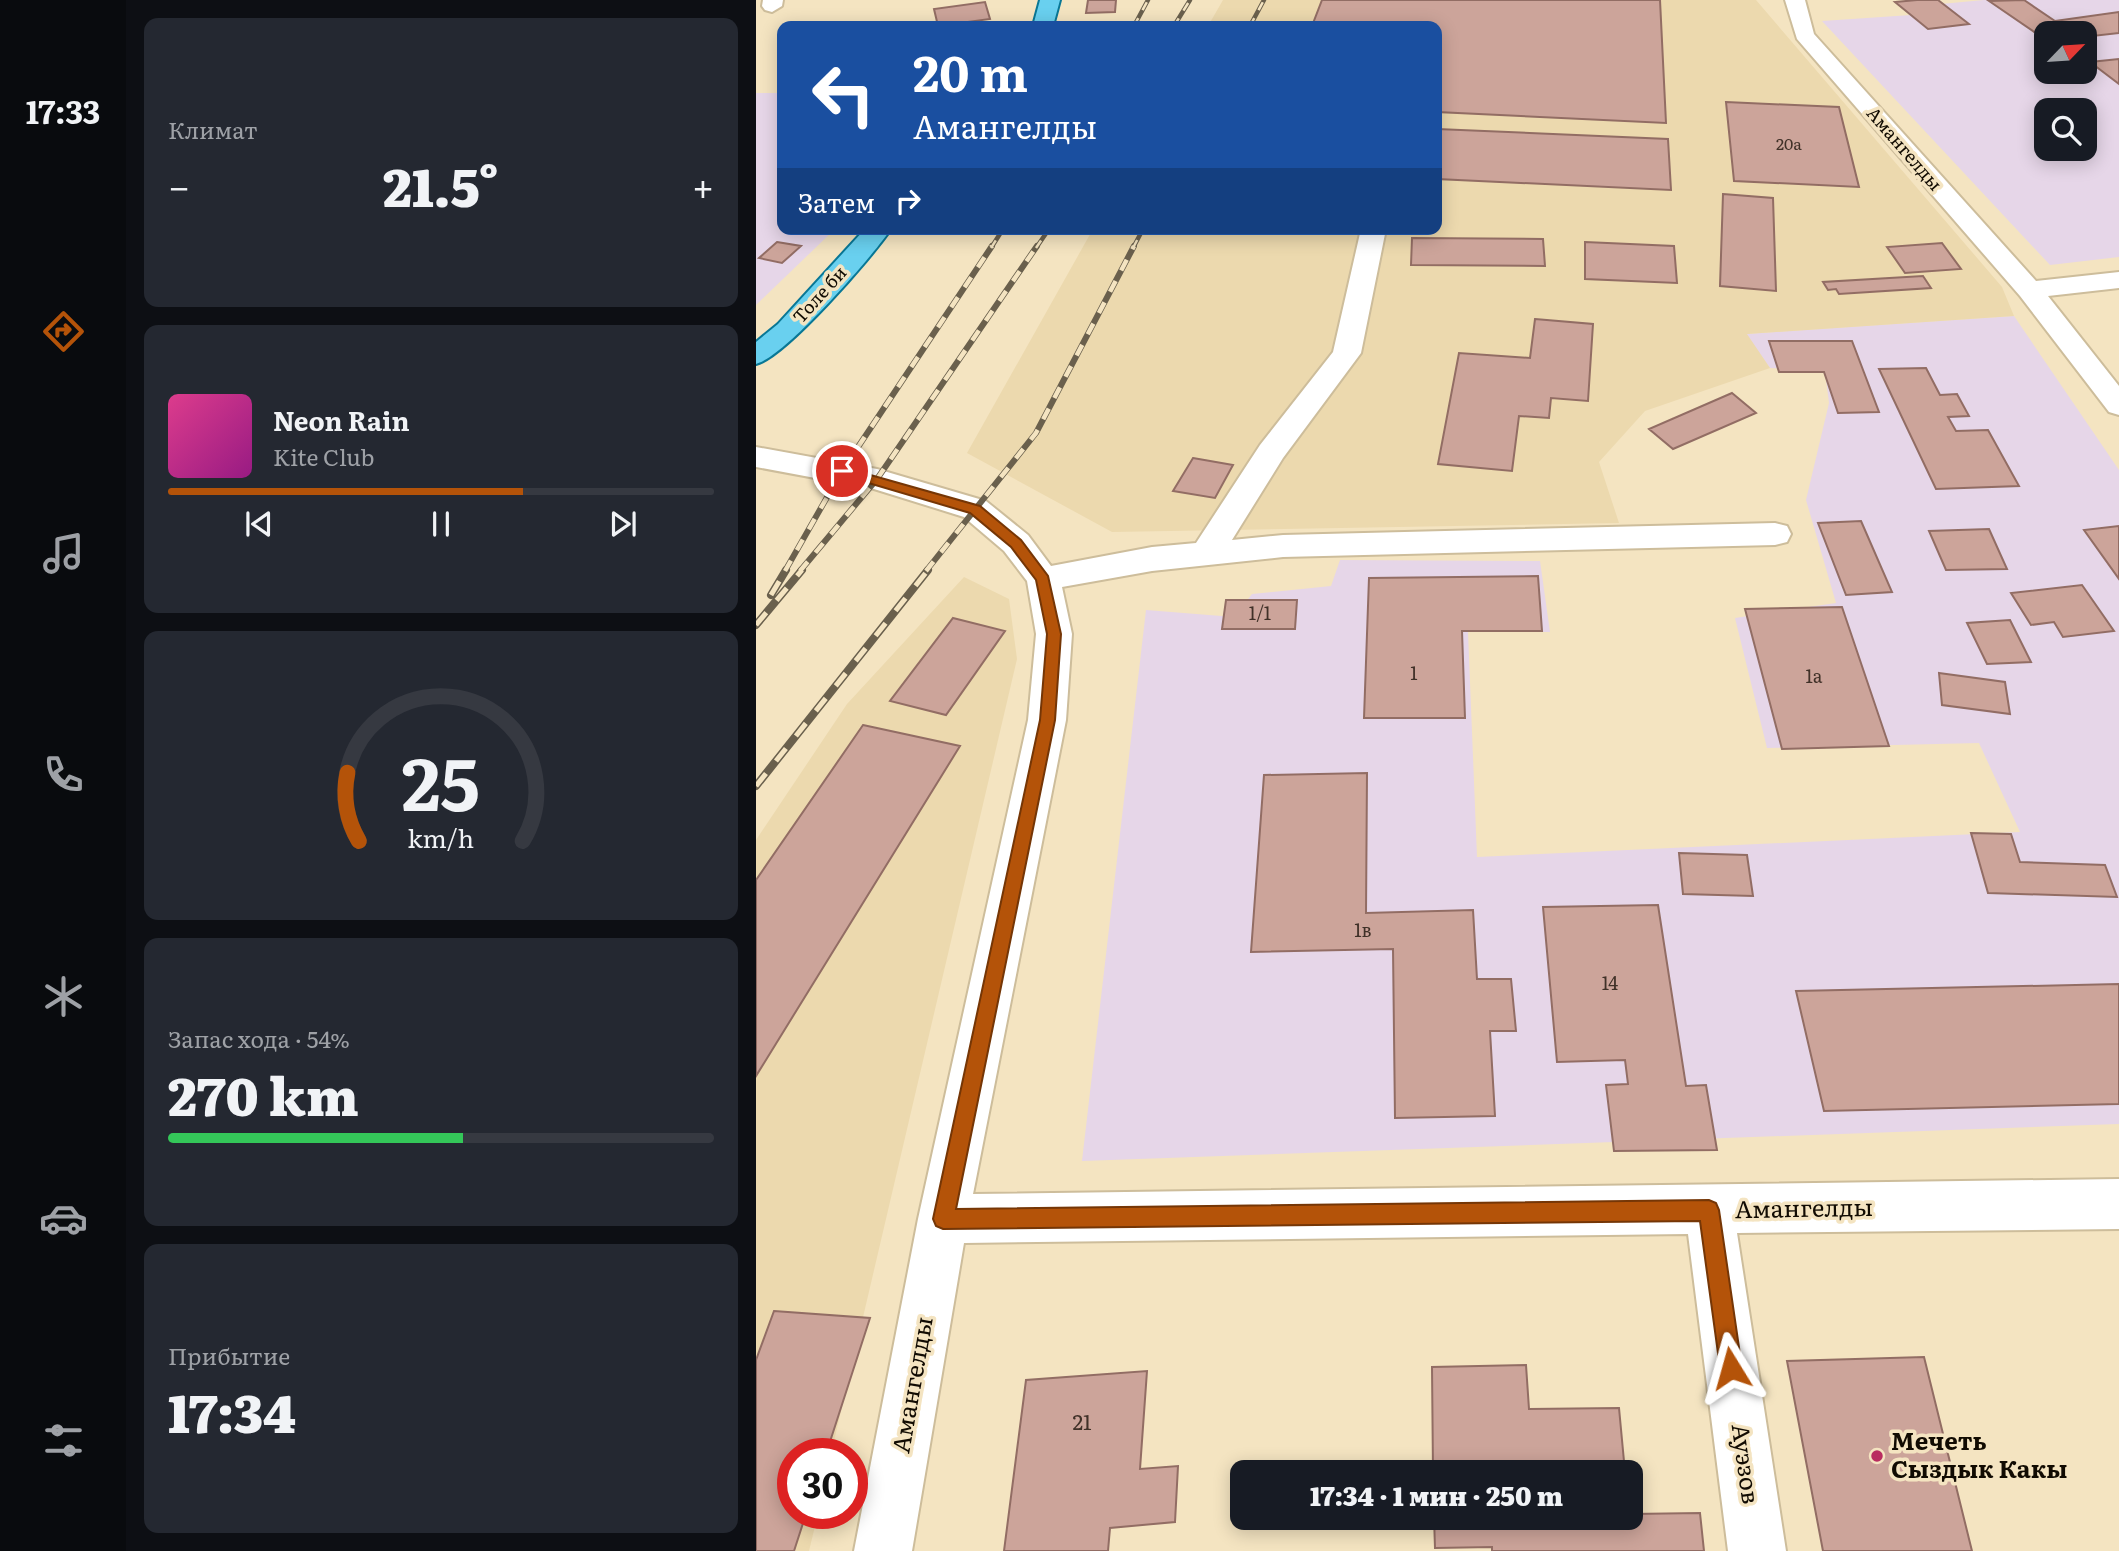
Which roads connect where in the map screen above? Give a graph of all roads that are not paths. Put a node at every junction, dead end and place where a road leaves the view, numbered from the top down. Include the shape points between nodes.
1 (1050, 0) edge
2 (1795, 0) edge
3 (1044, 21) edge
4 (874, 235) edge
5 (1373, 235) edge
6 (2119, 280) edge
7 (2029, 290) junction
8 (756, 356) edge
9 (2119, 406) edge
10 (756, 458) edge
11 (1775, 534) dead end
12 (1207, 553) junction
13 (1043, 579) junction
14 (2119, 1204) edge
15 (1709, 1210) junction
16 (943, 1219) junction
17 (883, 1551) edge
18 (1757, 1551) edge

1 - 3 main road
2 - 7 street, Амангелды via 1804,36
4 - 8 main road, Толе би via 788,330
5 - 12 street via 1348,353 1271,452
6 - 7 street
7 - 9 street, Амангелды
10 - 13 street, Амангелды via 877,479 975,509 1016,543
11 - 12 street via 1283,545
12 - 13 street
13 - 16 street, Амангелды via 1054,634 1047,720
14 - 15 street, Амангелды
15 - 16 street, Амангелды
15 - 18 street, Ауэзов
16 - 17 street, Амангелды

